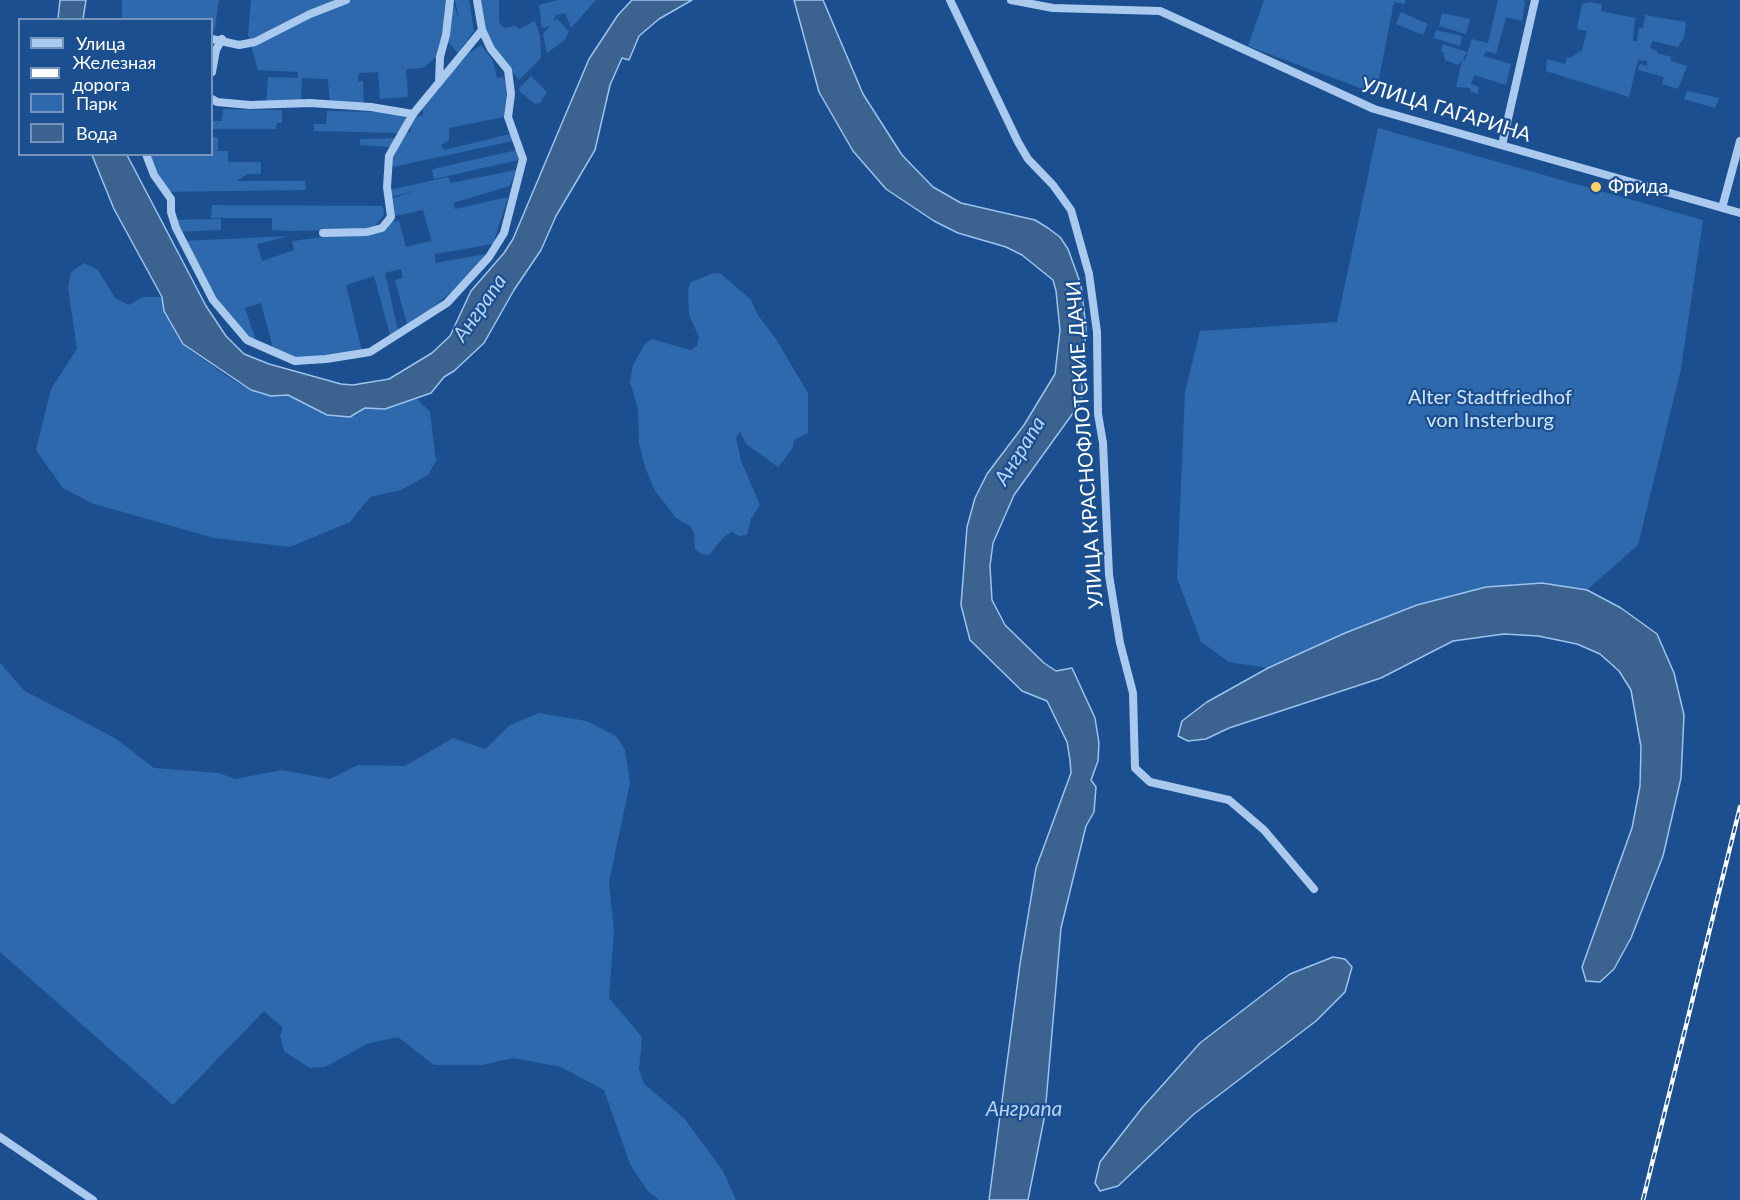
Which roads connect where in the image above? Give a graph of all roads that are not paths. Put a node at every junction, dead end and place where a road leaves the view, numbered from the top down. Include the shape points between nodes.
1 (346, 0) edge
2 (450, 0) edge
3 (477, 0) edge
4 (950, 0) edge
5 (1011, 0) edge
6 (1535, 0) edge
7 (482, 30) junction
8 (213, 39) edge
9 (222, 39) junction
10 (213, 66) edge
11 (439, 82) junction
12 (213, 100) edge
13 (413, 114) junction
14 (1740, 141) edge
15 (1502, 145) junction
16 (147, 156) edge
17 (1722, 208) junction
18 (1740, 213) edge
19 (323, 232) dead end
20 (1314, 889) dead end
21 (0, 1137) edge
22 (93, 1199) edge

1 - 9 street via 255,42 239,45
2 - 11 street
3 - 7 street
4 - 20 street, УЛИЦА КРАСНОФЛОТСКИЕ ДАЧИ via 1028,159 1071,210 1089,274 1097,332 1098,414 1103,443 1109,575 1132,693 1135,768 1150,782 1229,800 1264,830
5 - 15 street, УЛИЦА ГАГАРИНА via 1053,8 1160,11 1374,109
6 - 15 street
7 - 11 street
7 - 16 street via 508,70 508,117 523,159 504,232 489,257 447,303 370,352 295,361 248,340 213,300 176,228 171,199 154,175
8 - 9 street
9 - 10 street
11 - 13 street
12 - 13 street via 250,105 371,107
13 - 19 street via 389,156 387,187 391,217 382,228 367,232
14 - 17 street
15 - 17 street, УЛИЦА ГАГАРИНА
17 - 18 street, УЛИЦА ГАГАРИНА
21 - 22 street

